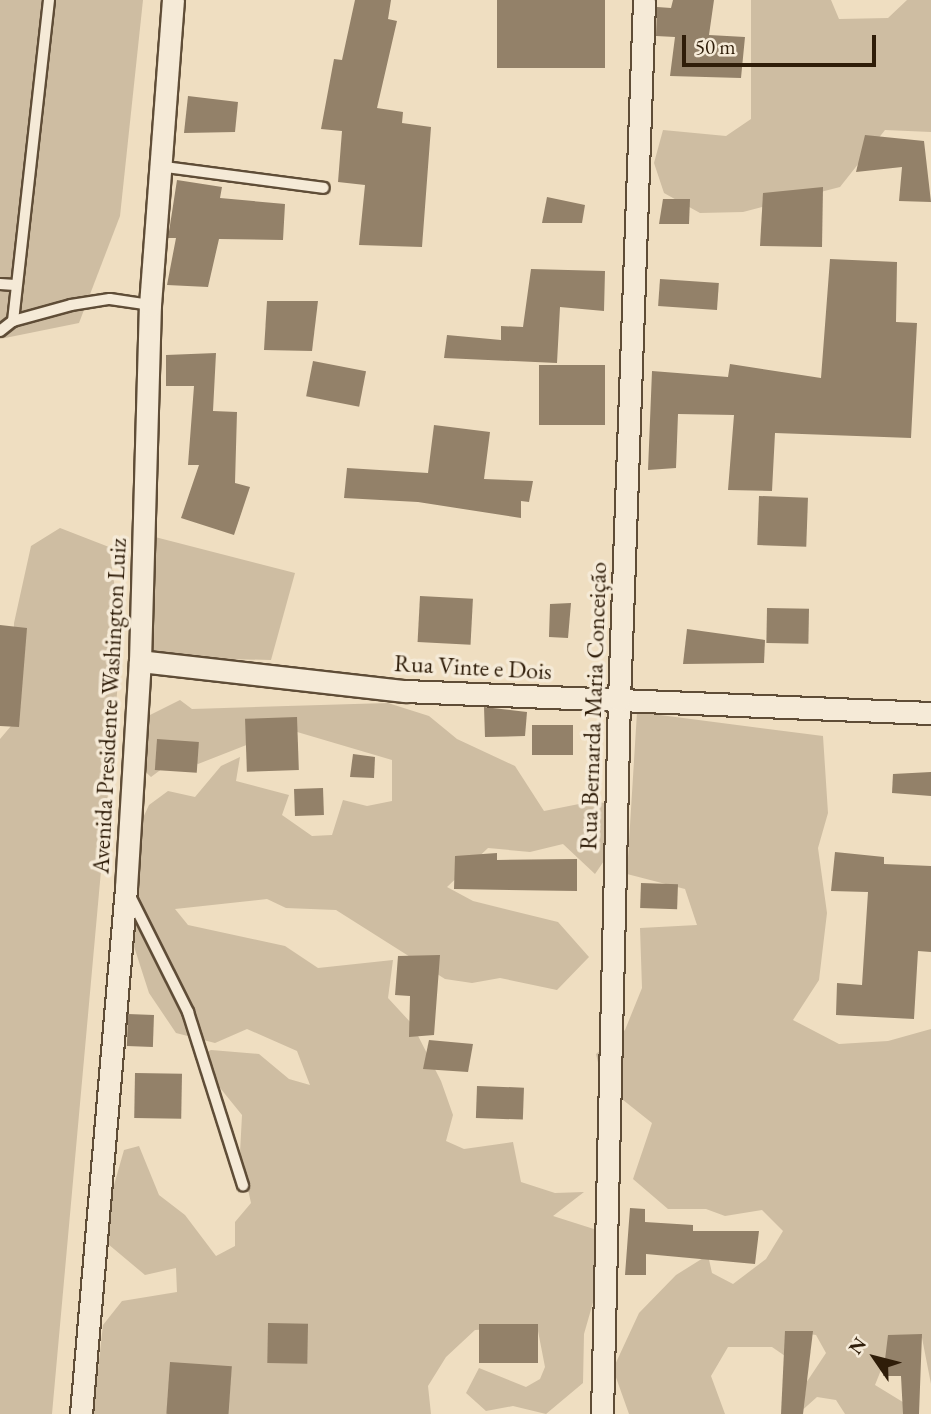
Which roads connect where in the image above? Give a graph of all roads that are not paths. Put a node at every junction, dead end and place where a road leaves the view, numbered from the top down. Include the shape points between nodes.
1 (49, 0) edge
2 (173, 0) edge
3 (644, 0) edge
4 (158, 166) junction
5 (324, 188) dead end
6 (0, 284) edge
7 (15, 285) junction
8 (150, 304) junction
9 (13, 321) junction
10 (0, 331) edge
11 (140, 661) junction
12 (619, 700) junction
13 (931, 713) edge
14 (126, 888) junction
15 (243, 1185) dead end
16 (81, 1414) edge
17 (603, 1414) edge

1 - 7 lane
2 - 4 street, Avenida Presidente Washington Luiz
3 - 12 street, Rua Bernarda Maria Conceição
4 - 5 lane
4 - 8 street, Avenida Presidente Washington Luiz
6 - 7 lane
7 - 9 lane
8 - 9 lane via 110,299
8 - 11 street, Avenida Presidente Washington Luiz
9 - 10 lane
11 - 12 street, Rua Vinte e Dois via 405,691
11 - 14 street, Avenida Presidente Washington Luiz
12 - 13 street, Rua Vinte e Dois
12 - 17 street, Rua Bernarda Maria Conceição
14 - 15 lane via 188,1012
14 - 16 street, Avenida Presidente Washington Luiz

